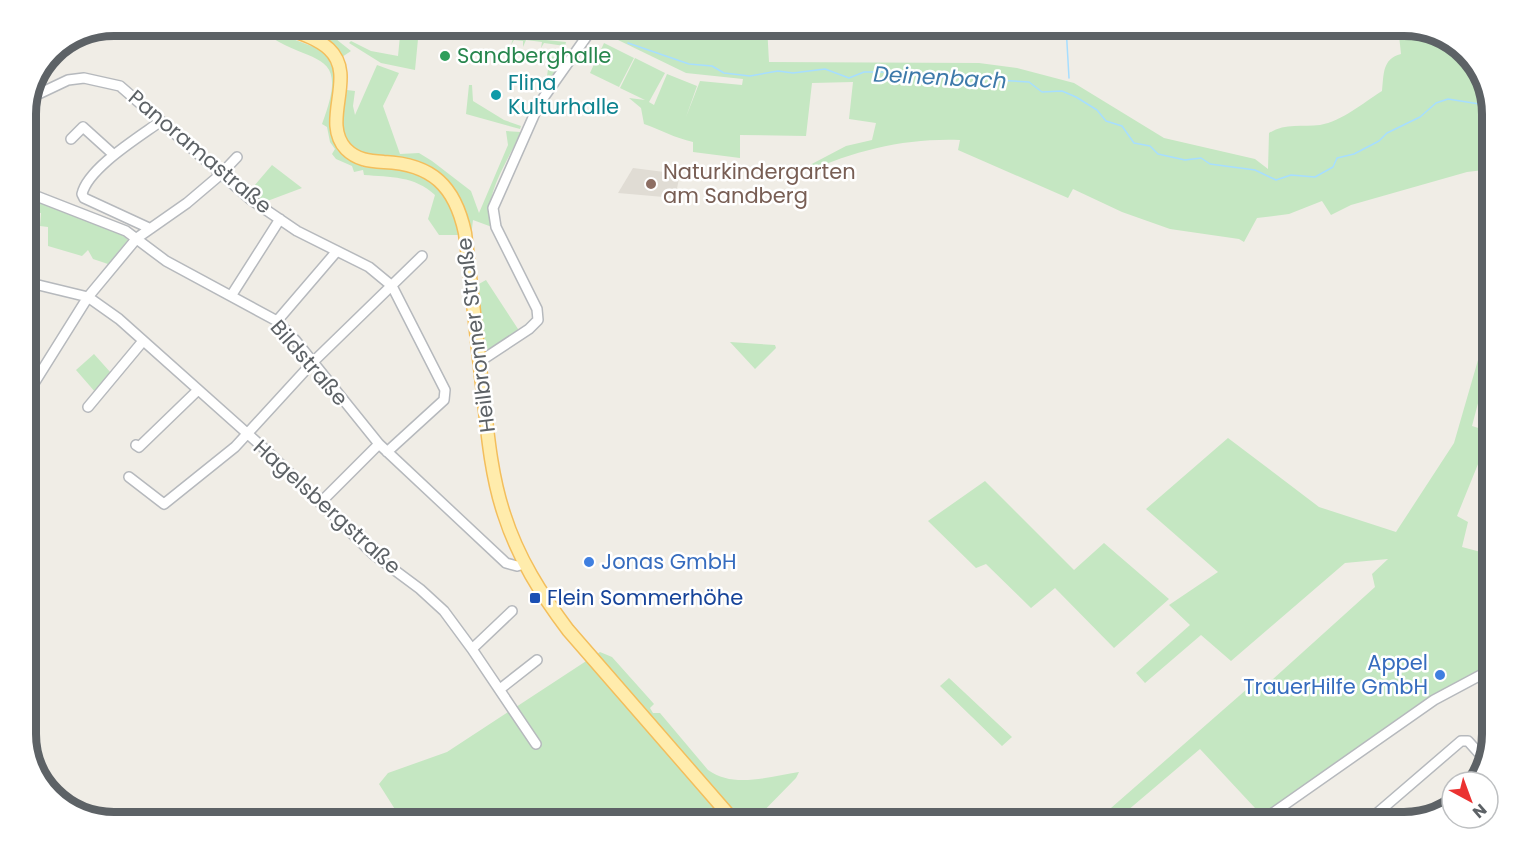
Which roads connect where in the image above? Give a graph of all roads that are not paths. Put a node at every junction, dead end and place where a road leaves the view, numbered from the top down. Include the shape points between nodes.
1 (305, 36) edge
2 (587, 36) edge
3 (39, 94) edge
4 (161, 121) junction
5 (71, 139) dead end
6 (114, 155) junction
7 (237, 157) dead end
8 (220, 175) junction
9 (36, 196) edge
10 (280, 219) junction
11 (149, 228) junction
12 (137, 238) junction
13 (337, 251) junction
14 (422, 256) dead end
15 (36, 284) edge
16 (392, 286) junction
17 (231, 296) junction
18 (88, 297) junction
19 (277, 321) junction
20 (143, 341) junction
21 (313, 362) junction
22 (479, 362) junction
23 (36, 380) edge
24 (198, 390) junction
25 (88, 407) dead end
26 (247, 434) junction
27 (379, 444) junction
28 (136, 445) dead end
29 (387, 452) junction
30 (129, 477) dead end
31 (320, 503) junction
32 (524, 564) junction
33 (512, 611) dead end
34 (472, 649) junction
35 (537, 660) dead end
36 (1482, 674) edge
37 (500, 689) junction
38 (536, 744) dead end
39 (1480, 751) edge
40 (726, 812) edge
41 (1274, 812) edge
42 (1380, 812) edge

1 - 22 main road, Heilbronner Straße via 318,41 336,58 340,68 338,135 347,151 360,159 422,169 445,186 461,212
2 - 22 street via 548,90 493,208 496,227 537,309 538,320
3 - 4 street, Panoramastraße via 68,80 105,81 120,86
4 - 6 street
4 - 8 street, Panoramastraße
5 - 6 street via 83,127
6 - 11 street via 90,179 82,195
7 - 8 street
8 - 10 street, Panoramastraße
8 - 11 street
9 - 12 street, Bildstraße
10 - 13 street, Panoramastraße
10 - 17 street
11 - 12 street
12 - 17 street, Bildstraße via 166,261
12 - 18 street
13 - 16 street, Panoramastraße via 369,267
13 - 19 street
14 - 16 street
15 - 18 street
16 - 21 street
16 - 29 street via 445,390 444,400
17 - 19 street, Bildstraße
18 - 20 street, Hagelsbergstraße
18 - 23 street
19 - 21 street, Bildstraße
20 - 24 street, Hagelsbergstraße
20 - 25 street
21 - 26 street
21 - 27 street, Bildstraße
22 - 32 main road, Heilbronner Straße via 497,490
24 - 26 street, Hagelsbergstraße
24 - 28 street via 158,431 139,447
26 - 30 street via 164,504
26 - 31 street, Hagelsbergstraße
27 - 29 street, Bildstraße
27 - 31 street
29 - 32 street, Bildstraße via 506,563
31 - 34 street, Hagelsbergstraße via 373,554 444,611
32 - 40 main road, Heilbronner Straße via 568,630
33 - 34 street
34 - 37 street, Hagelsbergstraße
35 - 37 street
36 - 41 street via 1434,700
37 - 38 street, Hagelsbergstraße
39 - 42 street via 1468,741 1461,741

